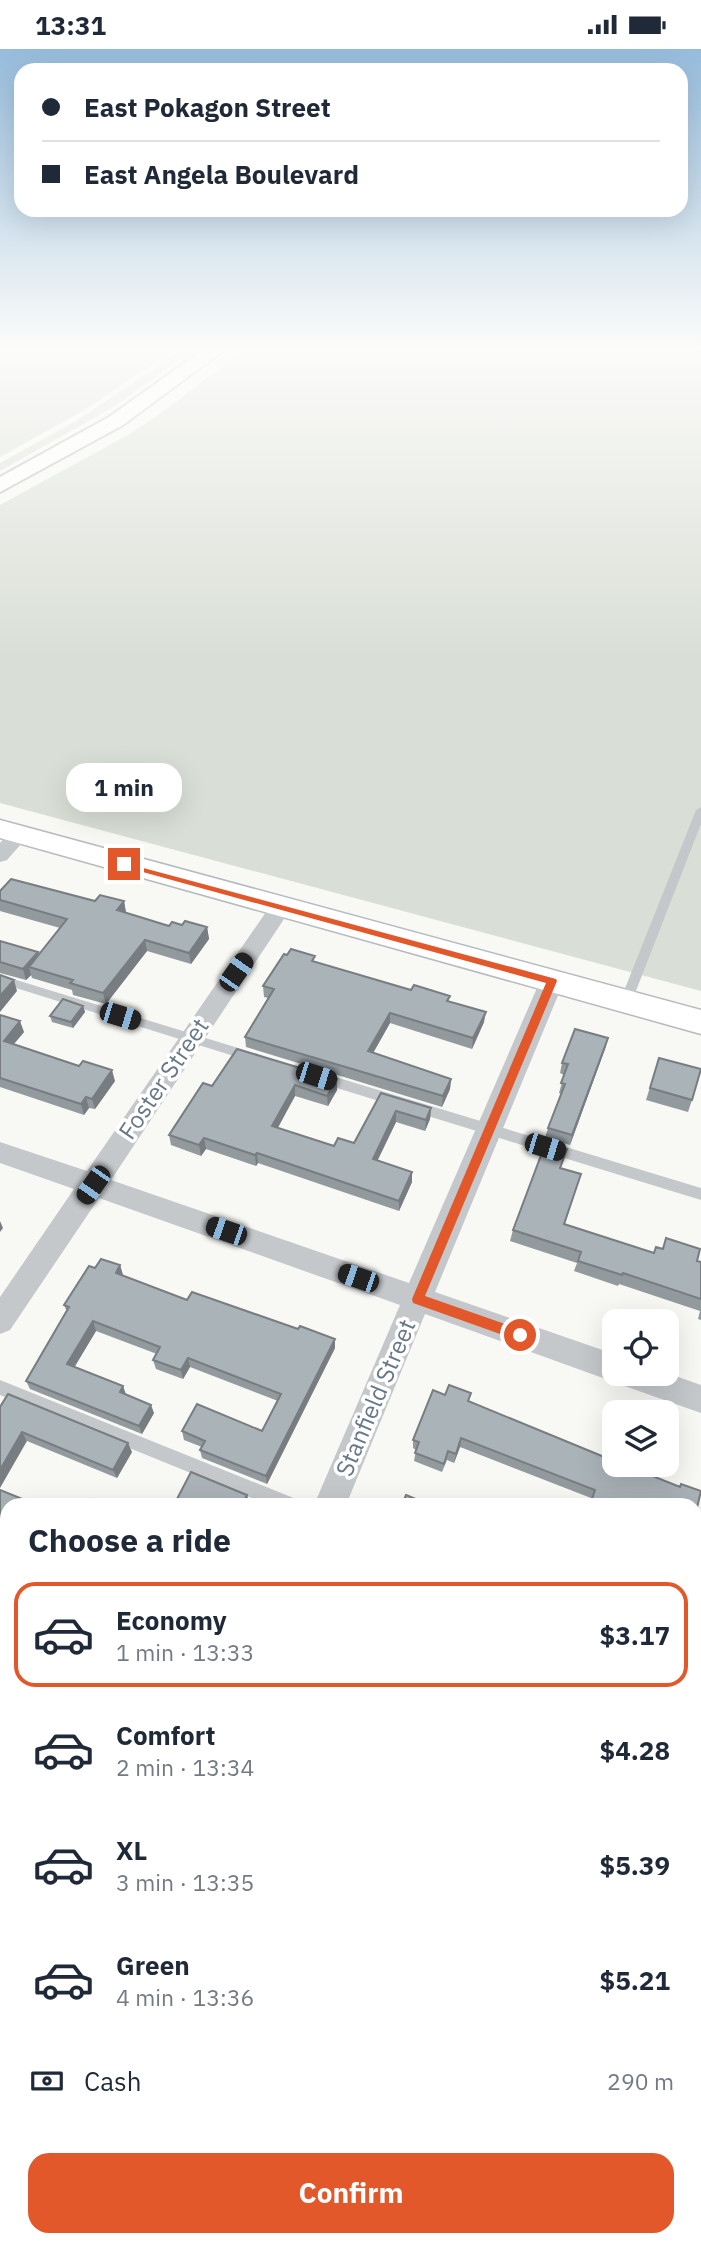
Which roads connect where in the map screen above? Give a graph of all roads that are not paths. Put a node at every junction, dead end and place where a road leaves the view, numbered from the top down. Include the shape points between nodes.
1 (60, 453) edge
2 (0, 486) edge
3 (701, 810) edge
4 (6, 840) edge
5 (281, 907) junction
6 (0, 979) edge
7 (552, 981) junction
8 (626, 1001) junction
9 (701, 1022) edge
10 (191, 1038) junction
11 (265, 1060) edge
12 (308, 1074) edge
13 (491, 1130) junction
14 (0, 1153) edge
15 (93, 1185) junction
16 (701, 1194) edge
17 (418, 1299) junction
18 (0, 1321) edge
19 (602, 1364) edge
20 (664, 1386) edge
21 (0, 1387) edge
22 (701, 1399) edge
23 (273, 1498) edge
24 (333, 1498) edge

1 - 2 main road
3 - 8 lane
4 - 5 main road
5 - 7 main road
5 - 10 street, Foster Street
6 - 10 lane
7 - 8 main road
7 - 13 street, Stanfield Street
8 - 9 main road
10 - 11 lane
10 - 15 street, Foster Street
12 - 13 lane
13 - 16 lane
13 - 17 street, Stanfield Street
14 - 15 street
15 - 17 street
15 - 18 street, Foster Street
17 - 19 street
17 - 24 street, Stanfield Street
20 - 22 street
21 - 23 lane

